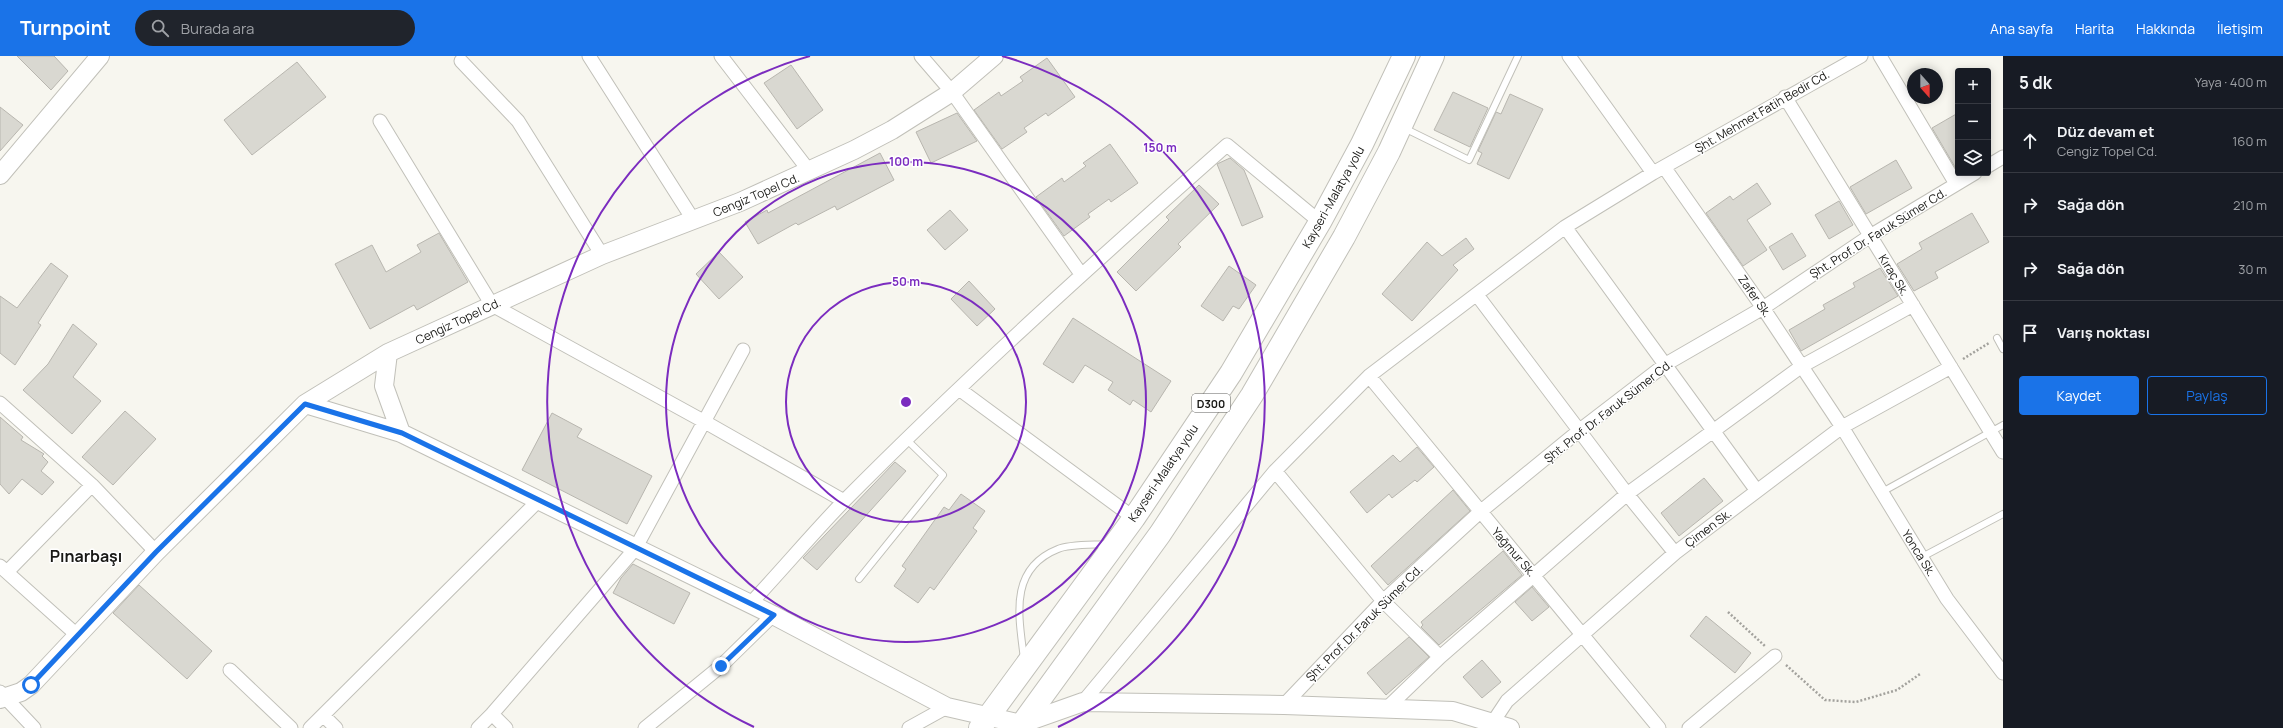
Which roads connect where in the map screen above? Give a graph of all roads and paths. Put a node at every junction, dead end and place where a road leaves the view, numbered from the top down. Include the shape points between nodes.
1 (100, 56) edge
2 (589, 56) edge
3 (721, 56) edge
4 (921, 56) edge
5 (994, 56) edge
6 (1404, 56) edge
7 (1433, 56) edge
8 (1518, 56) edge
9 (1569, 56) edge
10 (1860, 56) edge
11 (1880, 56) edge
12 (461, 61) dead end
13 (952, 92) junction
14 (1785, 97) junction
15 (380, 121) dead end
16 (1401, 127) junction
17 (2003, 157) edge
18 (1991, 164) edge
19 (1659, 170) junction
20 (810, 172) junction
21 (0, 175) edge
22 (1970, 176) edge
23 (1956, 184) junction
24 (694, 222) junction
25 (1320, 222) junction
26 (1565, 227) junction
27 (1870, 236) junction
28 (602, 255) junction
29 (1081, 274) junction
30 (1477, 295) junction
31 (492, 305) junction
32 (1912, 305) junction
33 (1763, 308) junction
34 (1997, 338) joint
35 (2003, 348) edge
36 (743, 350) dead end
37 (388, 353) junction
38 (1666, 364) junction
39 (1802, 366) junction
40 (1951, 367) junction
41 (1369, 376) junction
42 (960, 389) junction
43 (0, 403) edge
44 (305, 404) junction
45 (705, 422) junction
46 (2003, 425) edge
47 (1842, 427) junction
48 (1580, 430) junction
49 (1713, 430) junction
50 (1991, 432) junction
51 (402, 433) junction
52 (907, 440) junction
53 (2003, 452) edge
54 (1275, 471) junction
55 (92, 485) junction
56 (1757, 491) junction
57 (1882, 492) junction
58 (1627, 494) junction
59 (538, 501) junction
60 (844, 501) junction
61 (1480, 512) junction
62 (2003, 514) edge
63 (1134, 518) junction
64 (1115, 544) junction
65 (635, 549) junction
66 (156, 552) junction
67 (1675, 553) junction
68 (1922, 557) junction
69 (4, 569) edge
70 (1535, 576) junction
71 (859, 579) dead end
72 (1383, 601) junction
73 (750, 604) junction
74 (1728, 612) dead end
75 (774, 615) junction
76 (1584, 634) junction
77 (78, 636) junction
78 (1775, 656) junction
79 (1440, 657) junction
80 (1025, 667) junction
81 (230, 670) dead end
82 (2003, 673) edge
83 (1920, 674) dead end
84 (1, 696) edge
85 (1083, 702) junction
86 (1284, 705) junction
87 (947, 707) junction
88 (1386, 709) junction
89 (492, 714) junction
90 (323, 715) junction
91 (984, 723) edge
92 (1490, 725) edge
93 (1020, 726) edge
94 (34, 728) edge
95 (291, 728) edge
96 (310, 728) edge
97 (336, 728) edge
98 (478, 728) edge
99 (506, 728) edge
100 (645, 728) edge
101 (909, 728) edge
102 (1510, 728) edge
103 (1658, 728) edge
104 (1689, 728) edge

1 - 21 street
2 - 24 street
3 - 20 street
4 - 13 street
5 - 13 street, Cengiz Topel Cd.
6 - 25 highway, Kayseri-Malatya yolu / D300 via 1362,144
7 - 16 highway, D300
8 - 16 lane via 1469,160
9 - 19 street, Zafer Sk.
10 - 14 street, Şht. Mehmet Fatih Bedir Cd.
11 - 23 street
12 - 28 street via 518,121
13 - 20 street, Cengiz Topel Cd. via 892,130
13 - 29 street
14 - 19 street, Şht. Mehmet Fatih Bedir Cd.
14 - 27 street, Kıraç Sk.
15 - 31 street
16 - 93 highway, D300 via 1344,238 1252,394 1160,534
17 - 18 street
19 - 26 street, Şht. Mehmet Fatih Bedir Cd.
19 - 33 street, Zafer Sk.
20 - 24 street, Cengiz Topel Cd.
22 - 23 street, Şht. Prof. Dr. Faruk Sümer Cd.
23 - 27 street, Şht. Prof. Dr. Faruk Sümer Cd.
24 - 28 street, Cengiz Topel Cd.
25 - 29 street via 1228,145
25 - 63 highway, Kayseri-Malatya yolu / D300 via 1231,374
26 - 30 street, Şht. Mehmet Fatih Bedir Cd.
26 - 38 street
27 - 32 street, Kıraç Sk.
27 - 33 street, Şht. Prof. Dr. Faruk Sümer Cd.
28 - 31 street, Cengiz Topel Cd.
29 - 42 street
30 - 41 street, Şht. Mehmet Fatih Bedir Cd.
30 - 48 street
31 - 37 street, Cengiz Topel Cd.
31 - 45 street
32 - 39 street
32 - 40 street, Kıraç Sk.
33 - 38 street, Şht. Prof. Dr. Faruk Sümer Cd.
33 - 39 street, Zafer Sk.
34 - 35 lane
34 - 40 path
36 - 45 street
37 - 44 street, Cengiz Topel Cd.
37 - 51 street via 384,386
38 - 48 street, Şht. Prof. Dr. Faruk Sümer Cd.
38 - 49 street
39 - 47 street, Zafer Sk.
39 - 49 street
40 - 47 street, Çimen Sk.
40 - 50 street, Kıraç Sk.
41 - 54 street, Şht. Mehmet Fatih Bedir Cd.
41 - 61 street, Yağmur Sk.
42 - 52 street
42 - 63 street
43 - 55 street
44 - 51 street
44 - 66 street, Cengiz Topel Cd.
45 - 60 street
45 - 65 street
46 - 50 lane
47 - 56 street, Çimen Sk.
47 - 57 street, Yonca Sk.
48 - 58 street
48 - 61 street, Şht. Prof. Dr. Faruk Sümer Cd.
49 - 56 street
49 - 58 street
50 - 53 street, Kıraç Sk.
50 - 57 lane
51 - 59 street
52 - 60 street
52 - 71 lane via 943,475
54 - 72 street
54 - 85 street, Şht. Mehmet Fatih Bedir Cd.
55 - 66 street
55 - 69 street
56 - 67 street, Çimen Sk.
57 - 68 street, Yonca Sk.
58 - 67 street
58 - 70 street
59 - 65 street
59 - 90 street
60 - 73 street
61 - 70 street, Yağmur Sk.
61 - 72 street, Şht. Prof. Dr. Faruk Sümer Cd.
62 - 68 lane
63 - 64 highway, Kayseri-Malatya yolu / D300
64 - 80 highway, Kayseri-Malatya yolu / D300
64 - 80 lane via 1059,548 1039,560 1023,580 1018,607
65 - 73 street
65 - 89 street
66 - 77 street, Cengiz Topel Cd.
67 - 76 street, Çimen Sk.
68 - 82 street, Yonca Sk. via 1948,599
69 - 77 street
70 - 76 street, Yağmur Sk.
70 - 79 street
72 - 79 street
72 - 86 street, Şht. Prof. Dr. Faruk Sümer Cd.
73 - 75 street
74 - 78 path
75 - 87 street
75 - 100 street via 721,666
76 - 92 street, Çimen Sk. via 1507,701
76 - 103 street, Yağmur Sk.
77 - 84 street, Cengiz Topel Cd. via 31,685 21,692
78 - 83 path via 1825,700 1856,702 1897,690
78 - 104 street
79 - 88 street
80 - 91 highway, Kayseri-Malatya yolu / D300
81 - 95 street
84 - 94 street
85 - 86 street
85 - 93 street
86 - 88 street
87 - 91 street
87 - 101 street
88 - 92 street via 1453,711
89 - 98 street
89 - 99 street
90 - 96 street
90 - 97 street
91 - 93 street
92 - 102 street

